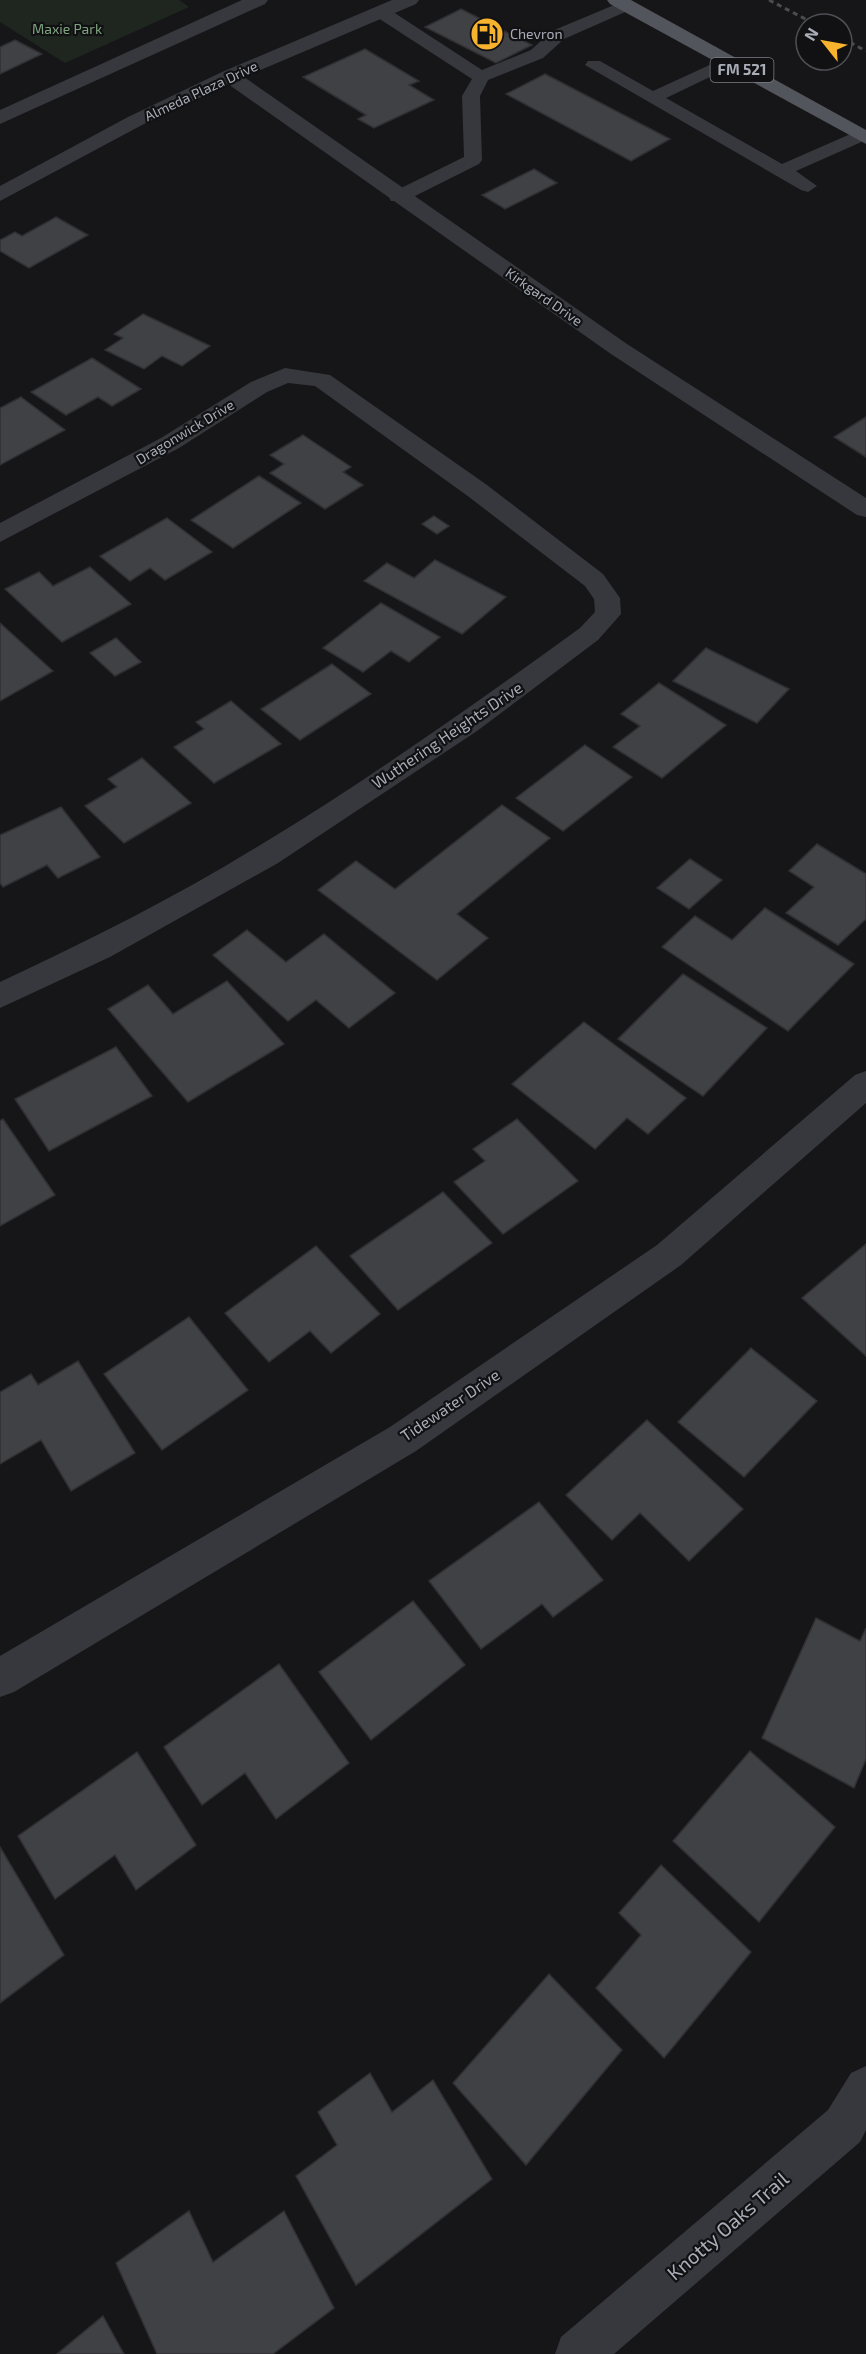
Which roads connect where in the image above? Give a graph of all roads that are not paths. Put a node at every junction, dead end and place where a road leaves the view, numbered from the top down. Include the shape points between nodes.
1 (258, 0) edge
2 (409, 0) edge
3 (621, 3) edge
4 (381, 12) junction
5 (727, 62) junction
6 (594, 65) dead end
7 (229, 76) junction
8 (481, 77) junction
9 (652, 98) junction
10 (0, 118) edge
11 (863, 137) edge
12 (781, 171) junction
13 (808, 186) dead end
14 (0, 195) edge
15 (398, 197) junction
16 (370, 413) joint
17 (866, 509) edge
18 (0, 534) edge
19 (0, 996) edge
20 (866, 1084) edge
21 (0, 1678) edge
22 (866, 2088) edge
23 (578, 2354) edge

1 - 10 street
2 - 4 street, Almeda Plaza Drive
3 - 5 main road, FM 521
3 - 8 lane via 558,35 537,54
4 - 7 street, Almeda Plaza Drive
4 - 8 lane
5 - 9 lane
5 - 11 main road, FM 521
6 - 9 lane
7 - 14 street, Almeda Plaza Drive
7 - 15 street, Kirkgard Drive
8 - 15 lane via 471,96 472,160
9 - 12 lane
11 - 12 lane
12 - 13 lane
15 - 17 street, Kirkgard Drive via 619,349
16 - 18 street, Dragonwick Drive via 322,380 285,375
16 - 19 street, Wuthering Heights Drive via 594,580 607,598 608,614 589,634 467,724 268,855 109,944
20 - 21 street, Tidewater Drive via 669,1255 413,1432
22 - 23 street, Knotty Oaks Trail via 844,2126

